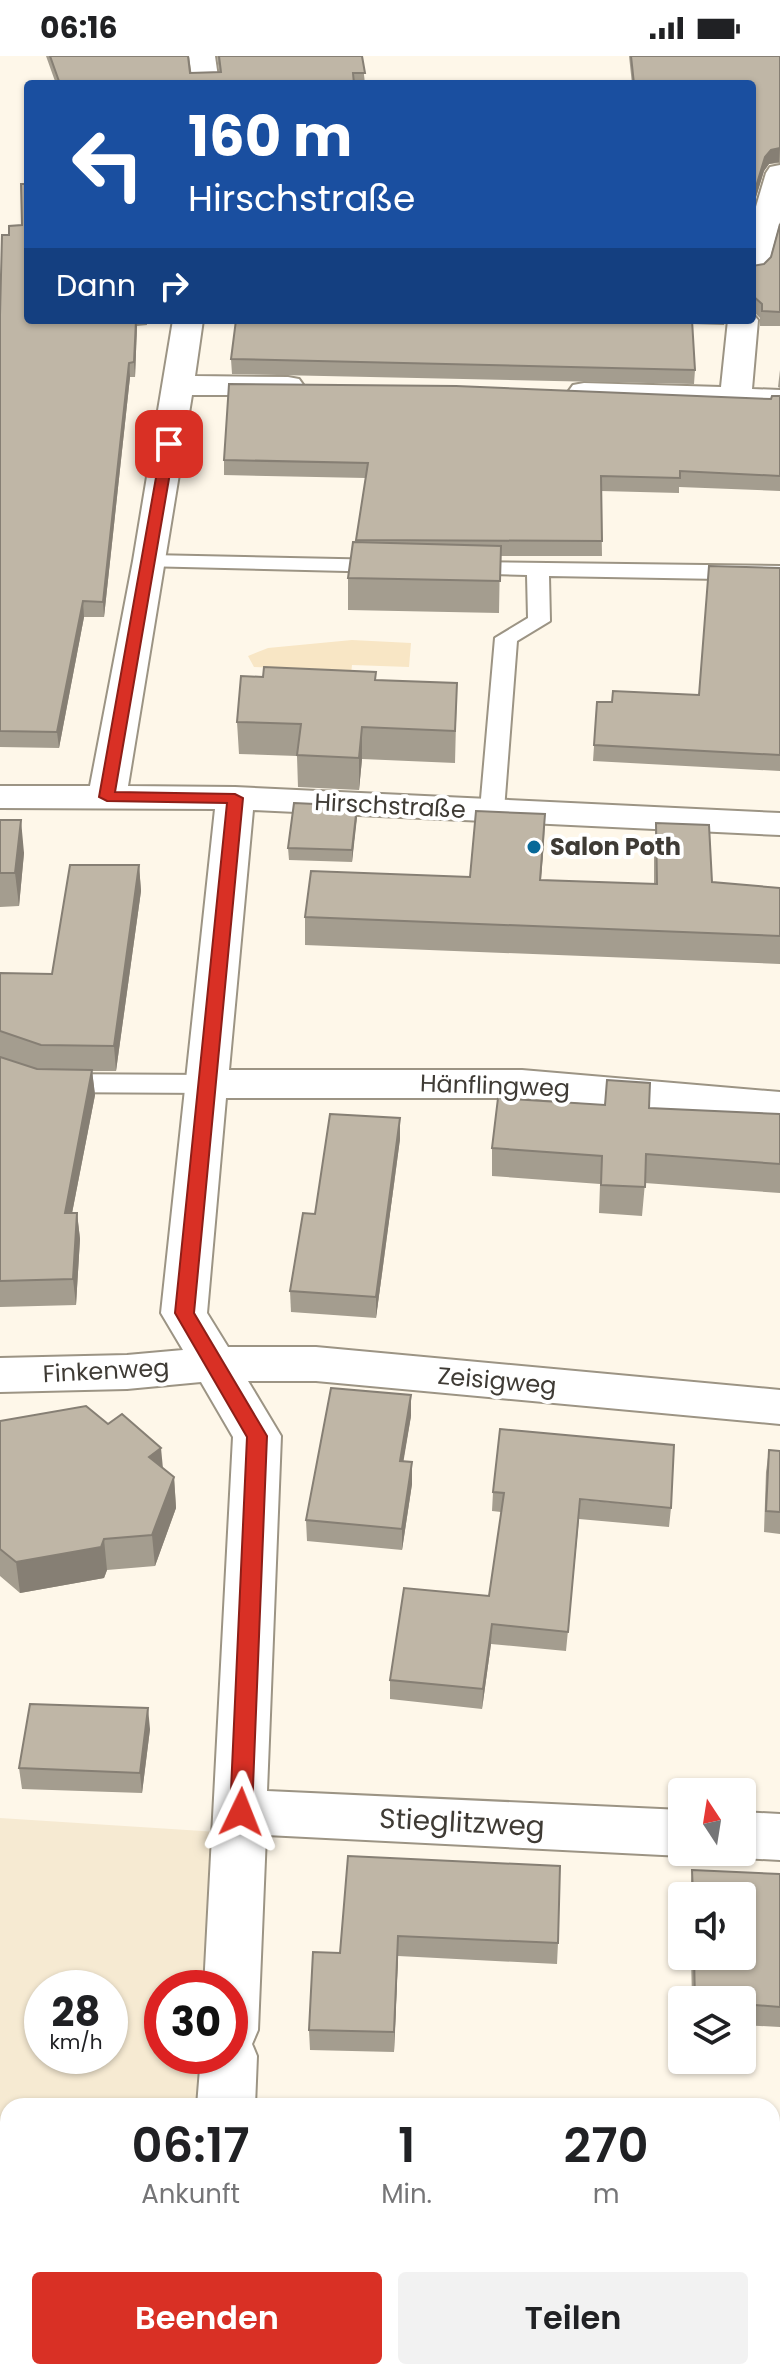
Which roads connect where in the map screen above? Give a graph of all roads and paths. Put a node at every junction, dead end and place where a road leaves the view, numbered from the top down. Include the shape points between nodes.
1 (202, 56) edge
2 (205, 80) edge
3 (780, 173) edge
4 (756, 255) edge
5 (187, 324) edge
6 (743, 324) edge
7 (178, 385) junction
8 (317, 387) edge
9 (549, 391) edge
10 (736, 396) junction
11 (780, 399) edge
12 (150, 561) junction
13 (404, 566) edge
14 (436, 567) edge
15 (538, 569) junction
16 (780, 573) edge
17 (0, 797) edge
18 (107, 797) junction
19 (235, 798) junction
20 (492, 810) junction
21 (780, 824) edge
22 (0, 1068) edge
23 (209, 1084) junction
24 (780, 1106) edge
25 (213, 1364) junction
26 (0, 1375) edge
27 (780, 1407) edge
28 (241, 1812) junction
29 (668, 1832) edge
30 (756, 1836) edge
31 (780, 1837) edge
32 (233, 1970) edge
33 (228, 2074) edge
34 (226, 2098) edge

1 - 2 street
3 - 4 street
5 - 7 street
6 - 10 street
7 - 8 street
7 - 12 street
9 - 10 street
10 - 11 street
12 - 13 lane
12 - 18 street
14 - 15 lane
15 - 16 lane
15 - 20 lane via 539,621 506,638
17 - 18 street, Hirschstraße
18 - 19 street, Hirschstraße
19 - 20 street, Hirschstraße
19 - 23 street
20 - 21 street, Hirschstraße
22 - 23 lane via 40,1083
23 - 24 street, Hänflingweg via 522,1084
23 - 25 street via 184,1313
25 - 26 street, Finkenweg
25 - 27 street, Zeisigweg via 316,1364
25 - 28 street via 257,1436
28 - 29 street, Stieglitzweg
28 - 32 street
30 - 31 street
33 - 34 street

